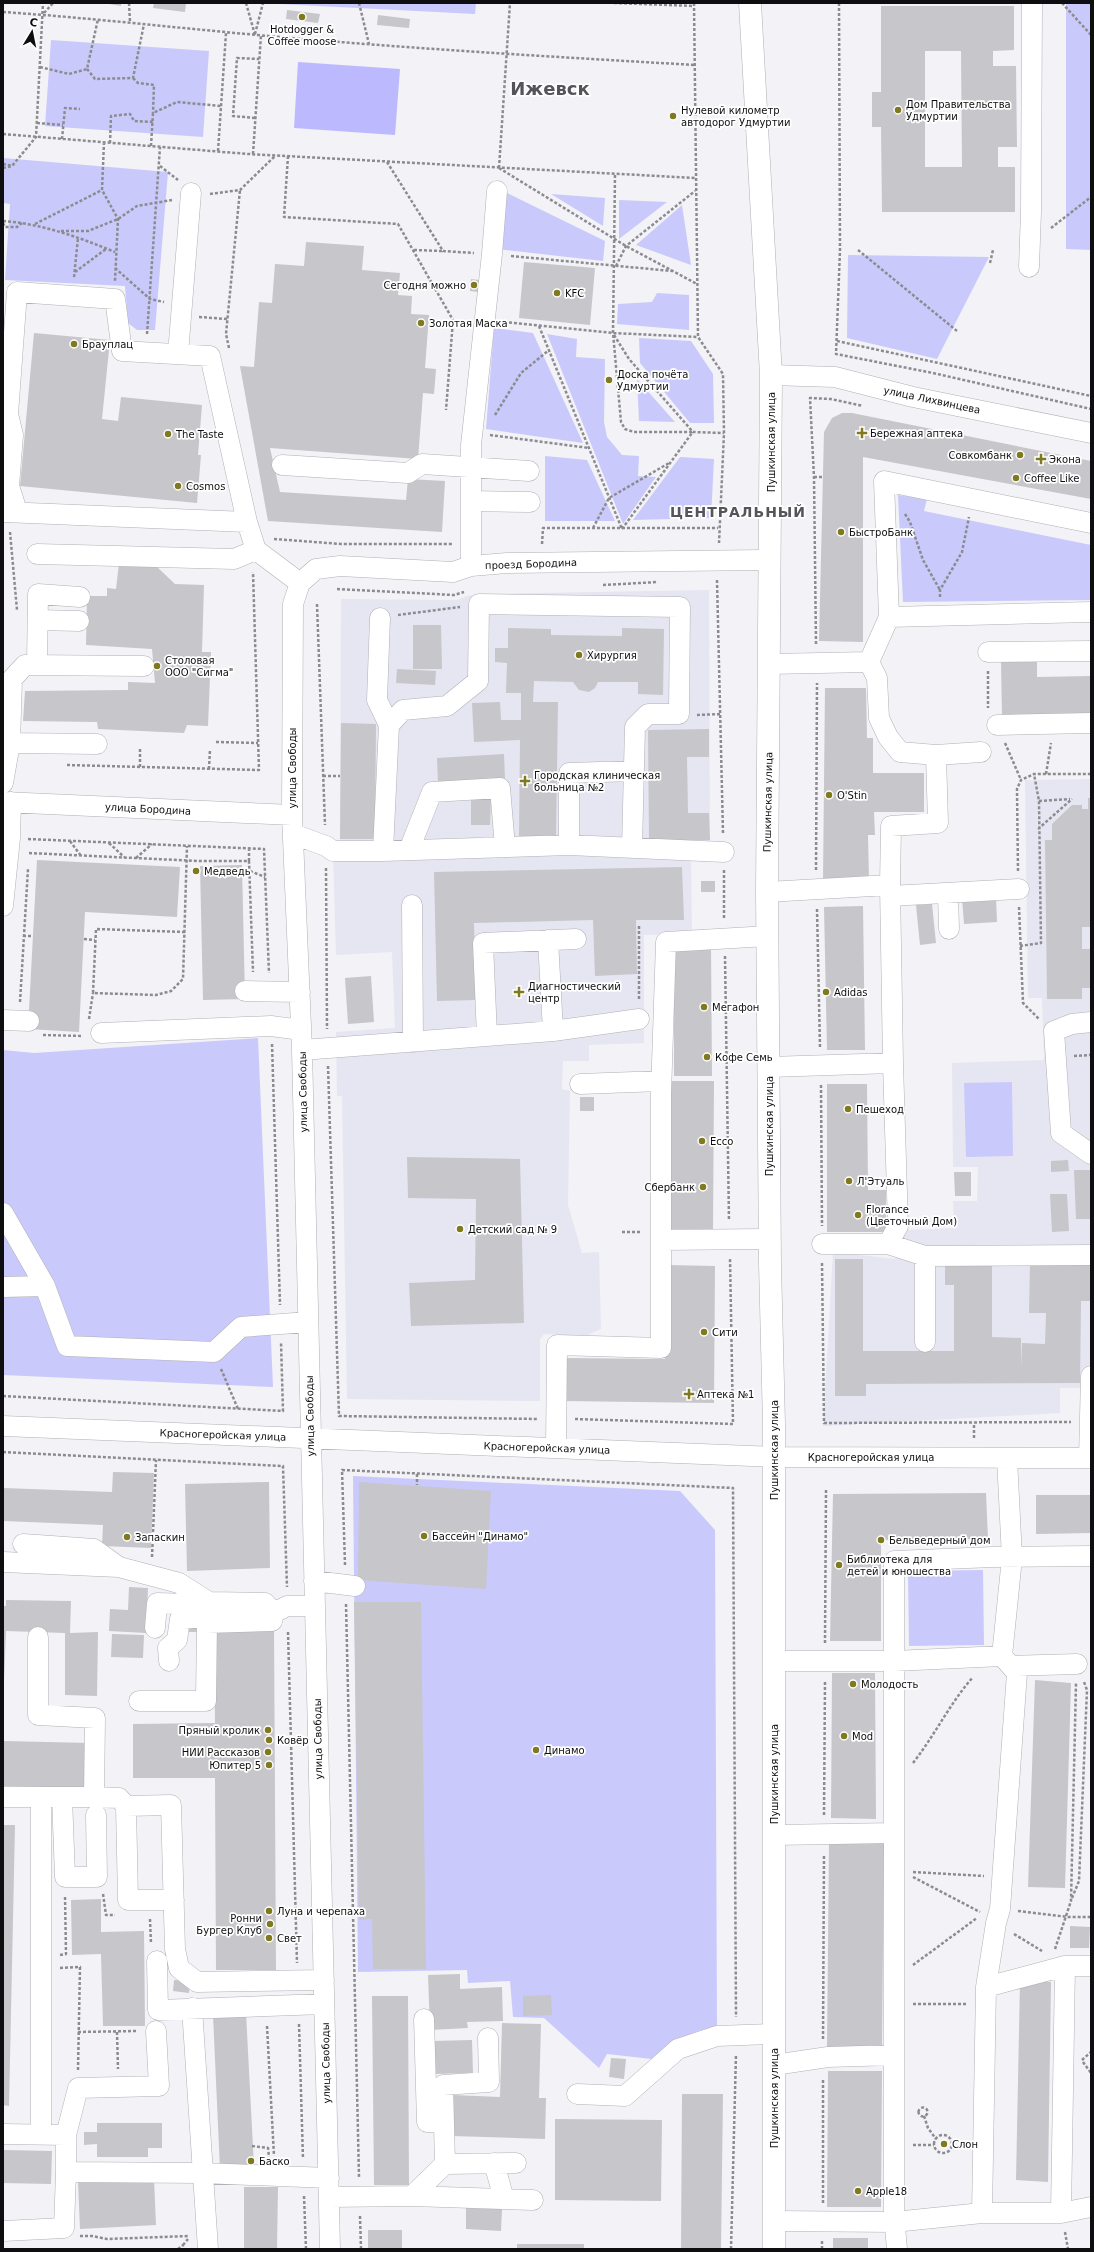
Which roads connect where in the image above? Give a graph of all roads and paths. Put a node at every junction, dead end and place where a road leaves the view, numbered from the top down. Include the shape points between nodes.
1 (43, 3) edge
2 (53, 3) edge
3 (129, 3) edge
4 (246, 3) edge
5 (263, 3) edge
6 (359, 3) edge
7 (510, 3) edge
8 (614, 3) edge
9 (750, 3) edge
10 (839, 3) edge
11 (1032, 3) edge
12 (1062, 3) edge
13 (694, 4) edge
14 (3, 12) edge
15 (44, 14) junction
16 (98, 19) junction
17 (130, 22) junction
18 (144, 24) junction
19 (226, 32) junction
20 (254, 35) junction
21 (261, 35) junction
22 (1091, 35) edge
23 (369, 44) junction
24 (507, 55) junction
25 (259, 59) junction
26 (695, 64) junction
27 (40, 67) junction
28 (87, 70) junction
29 (133, 78) junction
30 (221, 106) junction
31 (80, 109) dead end
32 (153, 113) junction
33 (256, 118) junction
34 (153, 122) junction
35 (36, 123) junction
36 (63, 125) junction
37 (3, 134) edge
38 (36, 137) junction
39 (62, 139) junction
40 (104, 142) junction
41 (110, 142) junction
42 (151, 146) junction
43 (160, 147) junction
44 (218, 151) junction
45 (253, 154) junction
46 (288, 156) junction
47 (387, 162) junction
48 (3, 164) edge
49 (12, 166) junction
50 (3, 168) edge
51 (499, 168) junction
52 (615, 175) junction
53 (695, 178) junction
54 (102, 190) junction
55 (240, 190) dead end
56 (497, 191) joint
57 (695, 191) junction
58 (191, 193) dead end
59 (1091, 197) edge
60 (118, 219) junction
61 (3, 222) edge
62 (22, 223) junction
63 (34, 225) junction
64 (61, 231) junction
65 (1050, 232) dead end
66 (78, 238) junction
67 (615, 238) junction
68 (626, 246) junction
69 (106, 249) junction
70 (413, 250) junction
71 (858, 250) dead end
72 (993, 250) dead end
73 (443, 251) junction
74 (115, 252) junction
75 (492, 254) junction
76 (990, 263) dead end
77 (615, 266) junction
78 (1029, 267) dead end
79 (672, 271) junction
80 (74, 272) junction
81 (697, 284) junction
82 (72, 296) junction
83 (115, 299) junction
84 (484, 320) junction
85 (539, 326) junction
86 (957, 332) dead end
87 (613, 333) junction
88 (698, 337) junction
89 (837, 341) junction
90 (229, 349) dead end
91 (549, 350) junction
92 (145, 352) junction
93 (178, 354) junction
94 (771, 375) junction
95 (1091, 396) edge
96 (810, 398) dead end
97 (1091, 409) edge
98 (446, 410) dead end
99 (492, 420) dead end
100 (693, 432) junction
101 (724, 433) junction
102 (1091, 433) edge
103 (471, 445) junction
104 (589, 448) junction
105 (671, 462) junction
106 (282, 465) dead end
107 (471, 467) junction
108 (529, 471) dead end
109 (814, 477) junction
110 (823, 477) dead end
111 (609, 498) junction
112 (972, 499) junction
113 (471, 501) junction
114 (530, 502) dead end
115 (903, 511) dead end
116 (10, 517) edge
117 (247, 522) junction
118 (1091, 523) edge
119 (593, 528) junction
120 (622, 529) junction
121 (262, 544) junction
122 (471, 544) junction
123 (534, 544) dead end
124 (37, 554) dead end
125 (769, 560) junction
126 (471, 566) junction
127 (253, 580) dead end
128 (718, 580) dead end
129 (300, 583) junction
130 (940, 590) junction
131 (80, 597) dead end
132 (317, 604) dead end
133 (480, 604) junction
134 (17, 612) dead end
135 (1091, 612) edge
136 (939, 616) junction
137 (889, 617) junction
138 (380, 618) joint
139 (38, 620) junction
140 (79, 621) dead end
141 (1091, 651) edge
142 (988, 652) joint
143 (870, 662) junction
144 (816, 663) junction
145 (769, 664) junction
146 (37, 665) junction
147 (144, 666) dead end
148 (1091, 723) edge
149 (1054, 724) junction
150 (389, 725) junction
151 (997, 725) junction
152 (216, 742) dead end
153 (10, 743) junction
154 (258, 743) junction
155 (97, 744) dead end
156 (140, 749) dead end
157 (210, 749) dead end
158 (981, 752) dead end
159 (936, 755) junction
160 (61, 765) dead end
161 (140, 767) junction
162 (209, 769) junction
163 (634, 771) junction
164 (1034, 774) junction
165 (1046, 774) junction
166 (1091, 774) edge
167 (323, 776) junction
168 (340, 776) dead end
169 (1021, 780) junction
170 (3, 782) edge
171 (1039, 801) junction
172 (7, 802) edge
173 (293, 825) junction
174 (10, 838) junction
175 (70, 841) junction
176 (108, 843) junction
177 (152, 844) junction
178 (569, 845) junction
179 (187, 846) junction
180 (326, 846) junction
181 (505, 847) junction
182 (632, 847) junction
183 (249, 848) junction
184 (409, 850) junction
185 (383, 851) junction
186 (724, 852) junction
187 (81, 856) junction
188 (125, 858) junction
189 (136, 858) junction
190 (187, 860) junction
191 (29, 861) dead end
192 (249, 861) junction
193 (28, 868) dead end
194 (250, 871) junction
195 (265, 877) junction
196 (1019, 889) junction
197 (816, 890) junction
198 (890, 891) junction
199 (767, 892) junction
200 (948, 893) junction
201 (412, 905) dead end
202 (3, 906) edge
203 (639, 926) dead end
204 (949, 929) dead end
205 (185, 932) junction
206 (23, 936) junction
207 (33, 936) dead end
208 (767, 936) junction
209 (84, 939) dead end
210 (576, 939) dead end
211 (724, 939) junction
212 (95, 940) junction
213 (548, 940) junction
214 (256, 991) junction
215 (300, 992) junction
216 (93, 993) junction
217 (90, 1009) dead end
218 (639, 1019) joint
219 (1091, 1022) edge
220 (23, 1024) edge
221 (271, 1026) junction
222 (301, 1030) junction
223 (553, 1031) junction
224 (1054, 1031) junction
225 (101, 1033) joint
226 (487, 1036) junction
227 (413, 1042) junction
228 (327, 1049) junction
229 (302, 1050) junction
230 (893, 1063) junction
231 (820, 1065) junction
232 (769, 1067) junction
233 (662, 1081) junction
234 (580, 1084) dead end
235 (1091, 1154) edge
236 (3, 1213) edge
237 (730, 1239) junction
238 (770, 1239) junction
239 (661, 1240) junction
240 (822, 1244) junction
241 (888, 1244) junction
242 (1091, 1255) edge
243 (925, 1256) junction
244 (45, 1286) junction
245 (3, 1287) edge
246 (308, 1322) junction
247 (280, 1324) junction
248 (925, 1342) dead end
249 (214, 1352) junction
250 (1091, 1376) edge
251 (3, 1396) edge
252 (238, 1409) junction
253 (339, 1416) dead end
254 (1088, 1422) junction
255 (733, 1424) dead end
256 (3, 1426) edge
257 (311, 1438) junction
258 (556, 1448) junction
259 (3, 1452) edge
260 (774, 1457) junction
261 (1007, 1458) junction
262 (1090, 1458) edge
263 (156, 1460) junction
264 (417, 1474) junction
265 (417, 1485) dead end
266 (826, 1490) dead end
267 (23, 1544) dead end
268 (1091, 1556) edge
269 (1012, 1558) junction
270 (3, 1562) edge
271 (119, 1567) junction
272 (151, 1576) junction
273 (314, 1581) junction
274 (350, 1585) junction
275 (209, 1602) junction
276 (315, 1606) junction
277 (280, 1610) junction
278 (155, 1628) dead end
279 (38, 1637) dead end
280 (825, 1660) junction
281 (1001, 1660) junction
282 (169, 1661) dead end
283 (774, 1661) junction
284 (894, 1661) junction
285 (1077, 1664) junction
286 (139, 1701) dead end
287 (913, 1764) dead end
288 (3, 1797) edge
289 (41, 1797) junction
290 (62, 1797) junction
291 (95, 1806) junction
292 (126, 1806) junction
293 (894, 1833) junction
294 (774, 1835) junction
295 (824, 1835) junction
296 (911, 1872) dead end
297 (65, 1877) junction
298 (1003, 1877) junction
299 (174, 1900) junction
300 (1071, 1901) junction
301 (1000, 1909) junction
302 (1068, 1917) junction
303 (1091, 1917) edge
304 (1060, 1958) junction
305 (157, 1961) dead end
306 (1091, 1966) edge
307 (80, 1967) dead end
308 (59, 1968) dead end
309 (894, 1978) junction
310 (324, 1980) junction
311 (298, 1982) junction
312 (986, 1995) junction
313 (299, 2004) junction
314 (324, 2004) junction
315 (894, 2004) junction
316 (192, 2008) junction
317 (424, 2019) dead end
318 (267, 2026) dead end
319 (156, 2031) joint
320 (78, 2032) junction
321 (117, 2032) junction
322 (774, 2034) junction
323 (736, 2036) junction
324 (488, 2038) dead end
325 (894, 2055) junction
326 (823, 2058) junction
327 (774, 2065) junction
328 (119, 2087) junction
329 (78, 2088) junction
330 (577, 2094) dead end
331 (924, 2116) dead end
332 (444, 2123) junction
333 (3, 2134) edge
334 (41, 2134) junction
335 (66, 2135) junction
336 (936, 2139) junction
337 (269, 2159) dead end
338 (494, 2163) junction
339 (516, 2163) dead end
340 (445, 2164) junction
341 (66, 2172) junction
342 (202, 2173) junction
343 (304, 2177) junction
344 (329, 2187) junction
345 (360, 2196) junction
346 (412, 2196) junction
347 (504, 2199) junction
348 (533, 2200) dead end
349 (1091, 2207) edge
350 (982, 2213) junction
351 (1061, 2213) junction
352 (774, 2221) junction
353 (894, 2222) junction
354 (822, 2223) junction
355 (3, 2231) edge
356 (92, 2236) dead end
357 (191, 2236) dead end
358 (178, 2249) edge
359 (183, 2249) edge
360 (208, 2249) edge
361 (306, 2249) edge
362 (330, 2249) edge
363 (361, 2249) edge
364 (731, 2249) edge
365 (774, 2249) edge
366 (822, 2249) edge
367 (897, 2249) edge

1 - 15 path
2 - 15 path
3 - 17 path
4 - 20 path
5 - 20 path
6 - 23 path
7 - 24 path
8 - 13 path
9 - 94 main road, Пушкинская улица
10 - 89 path via 840,250
11 - 78 street
12 - 22 path
13 - 26 path
14 - 15 path
15 - 16 path
15 - 27 path
16 - 17 path
16 - 28 path
17 - 18 path
18 - 19 path
18 - 29 path
19 - 20 path
19 - 30 path
20 - 21 path
21 - 23 path
21 - 25 path
23 - 24 path
24 - 26 path
24 - 51 path
25 - 33 path
25 - 33 path via 237,58 233,116
26 - 53 path
27 - 28 path via 68,74
27 - 35 path
28 - 29 path via 95,79
29 - 32 path via 138,83 154,85
30 - 32 path via 177,102
30 - 44 path
31 - 36 path via 65,108
32 - 34 path
33 - 45 path
34 - 41 path via 134,121 130,114 111,116
34 - 42 path
35 - 36 path
35 - 38 path
36 - 39 path
37 - 38 path
38 - 39 path
38 - 49 path
39 - 40 path
40 - 41 path
40 - 54 path
41 - 42 path
42 - 43 path
43 - 44 path
43 - 92 path
44 - 45 path
45 - 46 path
46 - 47 path
46 - 70 path via 284,217 398,224
47 - 51 path
47 - 73 path
48 - 49 path
49 - 50 path
51 - 52 path
51 - 56 path
51 - 67 path
52 - 53 path
52 - 67 path
53 - 57 path
54 - 60 path
54 - 63 path
55 - 90 path via 226,334
56 - 75 street
57 - 68 path
57 - 81 path
58 - 93 street
59 - 65 path via 1051,226
60 - 64 path via 88,231
60 - 74 path
61 - 62 path
61 - 62 path via 5,227 16,227
62 - 63 path
63 - 64 path
64 - 66 path
66 - 69 path
66 - 80 path
67 - 68 path
67 - 77 path
68 - 77 path
68 - 79 path
69 - 74 path
69 - 80 path
70 - 73 path
70 - 98 path via 453,320
71 - 86 path
72 - 76 path
73 - 75 path
74 - 83 path
75 - 77 path
75 - 84 street
77 - 79 path
77 - 87 path
79 - 81 path
80 - 82 path
81 - 88 path
82 - 83 street
82 - 116 street via 17,292 8,414 13,435 8,486
83 - 92 street via 122,351
84 - 85 path
84 - 103 street
85 - 87 path
85 - 91 path
87 - 88 path
87 - 100 path via 629,359
87 - 100 path via 621,422 625,429 634,432
88 - 101 path via 723,374
89 - 95 path
89 - 97 path via 836,354
91 - 99 path via 521,373
91 - 104 path
92 - 93 street
93 - 117 street via 210,356
94 - 102 street, улица Лихвинцева via 835,377 913,397
94 - 125 main road, Пушкинская улица
96 - 109 path
100 - 101 path
100 - 105 path
101 - 120 path via 718,528
103 - 104 path via 483,434
103 - 107 street
104 - 111 path
105 - 111 path
105 - 120 path
106 - 107 street via 408,473 422,464
107 - 108 street
107 - 113 street
109 - 110 path
109 - 144 path
111 - 119 path
111 - 120 path
112 - 118 street
112 - 130 path via 962,552
112 - 137 street via 884,481
113 - 114 street
113 - 122 street
115 - 130 path via 910,522 923,560
116 - 117 street
116 - 134 path
117 - 121 street
119 - 120 path
119 - 123 path via 543,528 542,544
121 - 122 path
121 - 124 street via 234,559
121 - 129 street
122 - 126 street
125 - 126 street, проезд Бородина via 507,563
125 - 145 main road, Пушкинская улица
126 - 129 street, проезд Бородина via 453,572 340,566 316,569
127 - 154 path
128 - 186 path
129 - 173 street, улица Свободы via 293,604
130 - 136 path
131 - 139 street via 38,594
132 - 167 path
133 - 138 path
133 - 150 street via 478,681 447,706 403,710
133 - 163 street via 680,607 679,714 648,714 635,727
135 - 136 street
136 - 137 street
137 - 143 street
138 - 150 street via 377,700
139 - 140 street
139 - 146 street
141 - 142 street
142 - 151 path via 988,716
143 - 144 street
143 - 159 street via 877,678 879,718 888,737 900,752
144 - 145 street
144 - 197 path
145 - 199 main road, Пушкинская улица
146 - 147 street
146 - 153 street via 25,665 12,679
148 - 149 street
149 - 151 street
149 - 165 path
150 - 185 street
151 - 169 path
152 - 154 path
153 - 155 street
153 - 170 street
154 - 162 path via 259,770
156 - 161 path
157 - 162 path
158 - 159 street
159 - 198 street via 938,823 891,826
160 - 161 path
161 - 162 path
163 - 178 street via 568,773
163 - 182 street
164 - 165 path
164 - 169 path
164 - 171 path
165 - 166 path
167 - 168 path
167 - 180 path
169 - 196 path via 1017,789
171 - 171 path via 1046,801 1072,799 1038,829
172 - 173 street, улица Бородина
172 - 174 street
173 - 180 street, улица Бородина
173 - 215 street, улица Свободы
174 - 175 path
174 - 202 street
175 - 176 path
175 - 187 path
176 - 177 path
176 - 188 path
177 - 179 path
177 - 189 path
178 - 181 street, улица Бородина
178 - 182 street, улица Бородина
179 - 183 path
179 - 190 path
180 - 185 street, улица Бородина via 333,851
180 - 228 path
181 - 184 street, улица Бородина
181 - 184 street via 500,788 432,792
182 - 186 street, улица Бородина
183 - 192 path
183 - 195 path via 264,849
184 - 185 street, улица Бородина
186 - 211 path
187 - 188 path
187 - 191 path via 29,853
188 - 189 path
189 - 190 path
190 - 192 path
190 - 205 path
192 - 194 path
193 - 206 path
194 - 195 path
194 - 214 path
195 - 214 path
196 - 200 street
196 - 224 path via 1023,1003
197 - 198 street
197 - 199 street
197 - 231 path
198 - 200 street
198 - 230 street
199 - 208 main road, Пушкинская улица
200 - 204 street
201 - 227 street
203 - 218 path
205 - 212 path via 96,929
205 - 216 path via 183,980 171,991 156,995
206 - 207 path
206 - 220 path
208 - 211 street
208 - 232 main road, Пушкинская улица
209 - 212 path
210 - 213 street
211 - 233 street via 666,942
211 - 237 path
212 - 216 path
213 - 223 street
213 - 226 street via 483,943
214 - 215 street
215 - 222 street, улица Свободы
216 - 217 path
218 - 223 street
219 - 224 street via 1072,1024
220 - 225 path via 80,1037
221 - 222 street
221 - 225 street
221 - 247 path
222 - 229 street, улица Свободы
223 - 226 street
224 - 235 street via 1061,1133
226 - 227 street
227 - 228 street
228 - 229 street
228 - 253 path
229 - 246 street, улица Свободы
230 - 231 street
230 - 241 street via 898,1226
231 - 232 street
231 - 240 path
232 - 238 main road, Пушкинская улица
233 - 234 street
233 - 239 street
236 - 244 street
237 - 238 street
237 - 239 street
237 - 255 path
238 - 260 main road, Пушкинская улица
239 - 258 street via 661,1348 557,1346
240 - 241 street
240 - 254 path via 824,1423
241 - 243 street
242 - 243 street
243 - 248 street
244 - 245 street
244 - 249 street via 67,1346
246 - 247 street
246 - 257 street, улица Свободы
247 - 249 street via 241,1327
247 - 252 path via 283,1411
249 - 252 path
250 - 254 street
251 - 252 path
254 - 262 street
256 - 257 street, Красногеройская улица
257 - 258 street, Красногеройская улица
257 - 273 street, улица Свободы
258 - 260 street, Красногеройская улица
259 - 263 path
260 - 261 street, Красногеройская улица
260 - 283 main road, Пушкинская улица
261 - 262 street, Красногеройская улица
261 - 269 street
263 - 272 path
263 - 277 path via 283,1466
264 - 265 path
264 - 274 path via 342,1470
264 - 323 path via 733,1488
266 - 280 path
267 - 271 street via 94,1549
268 - 269 street
269 - 281 street
269 - 284 street via 894,1562
270 - 271 street
271 - 272 street
272 - 275 street via 179,1583
273 - 274 street
273 - 276 street, улица Свободы
274 - 345 path
275 - 277 street via 265,1603
275 - 278 street via 157,1603
276 - 277 street
276 - 310 street, улица Свободы
277 - 282 street via 180,1619 177,1640 168,1648
277 - 286 street via 272,1621 207,1623 206,1701
277 - 311 path
279 - 291 street via 38,1715 95,1718
280 - 283 street
280 - 284 street
280 - 295 path
281 - 284 street
281 - 285 street
281 - 287 path via 957,1695 927,1746
281 - 298 street via 1017,1673
283 - 294 main road, Пушкинская улица
284 - 293 street
285 - 300 path
285 - 300 path via 1087,1690 1079,1881
288 - 289 street
289 - 290 street
289 - 334 street
290 - 291 street
290 - 297 street
291 - 292 street via 119,1798
291 - 297 street via 97,1877
292 - 299 street via 128,1900
292 - 299 street via 171,1805
293 - 295 street
293 - 309 street
294 - 295 street
294 - 322 main road, Пушкинская улица
295 - 326 path
296 - 298 path
297 - 308 path via 66,1954 58,1956
298 - 301 street
299 - 311 street via 175,1949 179,1968 197,1982
300 - 302 path
301 - 302 path
301 - 309 path via 983,1914
301 - 312 street
302 - 303 path
302 - 304 path
304 - 306 street
304 - 312 street
304 - 351 street
305 - 316 street via 158,2010
307 - 320 path
309 - 315 street
310 - 311 street
310 - 314 street, улица Свободы
312 - 315 path
312 - 350 street
313 - 314 street
313 - 316 street
313 - 343 path
314 - 344 street, улица Свободы
315 - 325 street
316 - 342 street
317 - 332 street via 427,2122
318 - 337 path via 276,2155
319 - 321 path
319 - 328 street via 159,2086
320 - 321 path
320 - 329 path
321 - 328 path
322 - 323 street
322 - 327 main road, Пушкинская улица
323 - 330 street via 717,2036 678,2050 625,2096
323 - 364 path
324 - 332 street via 489,2082 443,2085
325 - 326 street
325 - 353 street
326 - 327 street
326 - 354 path
327 - 352 main road, Пушкинская улица
328 - 329 street
329 - 335 street
331 - 336 path via 928,2128
332 - 340 street
333 - 334 street
334 - 335 street
335 - 341 street
336 - 336 path via 935,2148 939,2152 947,2153 952,2148 952,2140 947,2136 941,2135
338 - 339 street
338 - 340 street
338 - 347 street
340 - 346 street
341 - 342 street
341 - 355 street via 64,2228
342 - 343 street
342 - 360 street
343 - 344 street
343 - 361 path
344 - 345 street
344 - 362 street, улица Свободы
345 - 346 street
345 - 363 path
346 - 347 street
347 - 348 street
349 - 351 street
350 - 351 street
350 - 353 street
352 - 354 street
352 - 365 main road, Пушкинская улица
353 - 354 street
353 - 367 street
354 - 366 path
356 - 357 path via 107,2239
358 - 359 path via 183,2244

